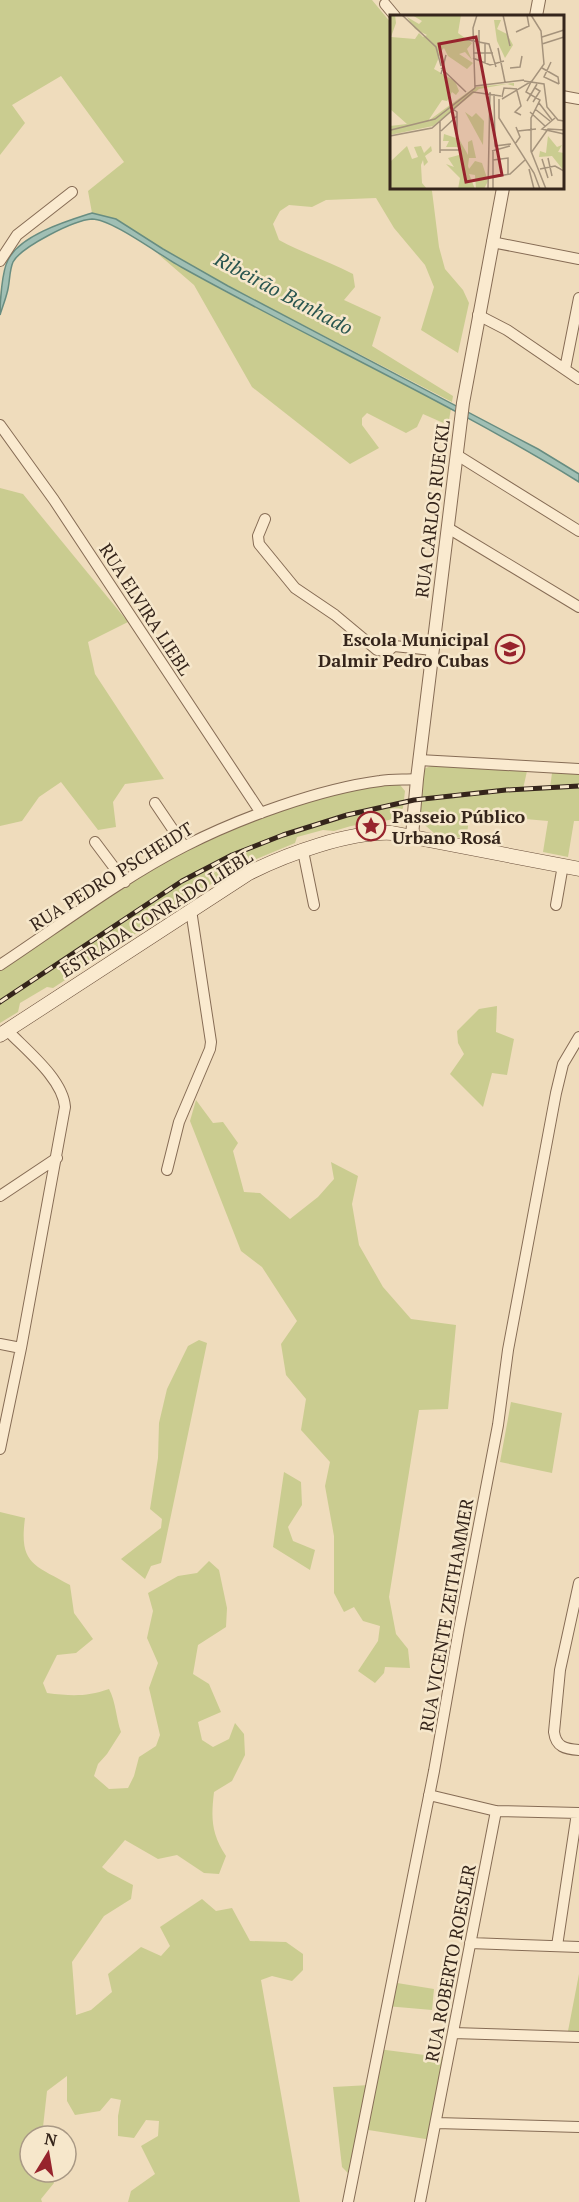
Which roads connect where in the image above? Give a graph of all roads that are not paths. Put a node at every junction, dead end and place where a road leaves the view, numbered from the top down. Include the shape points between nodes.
1 (539, 0) edge
2 (385, 4) dead end
3 (394, 15) edge
4 (536, 15) edge
5 (564, 96) edge
6 (579, 99) edge
7 (503, 189) edge
8 (72, 192) dead end
9 (492, 242) junction
10 (579, 259) edge
11 (0, 261) edge
12 (579, 298) edge
13 (478, 315) junction
14 (565, 369) junction
15 (579, 379) edge
16 (0, 425) edge
17 (457, 455) junction
18 (265, 519) dead end
19 (448, 528) junction
20 (579, 531) edge
21 (579, 607) edge
22 (433, 650) junction
23 (419, 760) junction
24 (579, 769) edge
25 (417, 779) junction
26 (155, 803) dead end
27 (261, 813) junction
28 (411, 836) junction
29 (95, 842) dead end
30 (184, 846) junction
31 (303, 851) junction
32 (563, 865) junction
33 (579, 869) edge
34 (125, 882) junction
35 (314, 905) dead end
36 (556, 905) dead end
37 (191, 910) junction
38 (0, 965) edge
39 (3, 1033) edge
40 (579, 1037) edge
41 (57, 1158) junction
42 (167, 1170) dead end
43 (0, 1196) edge
44 (0, 1344) edge
45 (21, 1348) junction
46 (0, 1449) edge
47 (579, 1583) edge
48 (579, 1750) edge
49 (429, 1796) junction
50 (496, 1811) junction
51 (578, 1813) edge
52 (470, 1943) junction
53 (557, 1946) junction
54 (579, 1947) edge
55 (453, 2033) junction
56 (579, 2037) edge
57 (436, 2123) junction
58 (579, 2127) edge
59 (348, 2202) edge
60 (420, 2202) edge

1 - 4 street
2 - 3 street
5 - 6 street
7 - 9 street, RUA CARLOS RUECKL
8 - 11 street via 17,235
9 - 10 street
9 - 13 street, RUA CARLOS RUECKL
12 - 14 street
13 - 14 street
13 - 17 street, RUA CARLOS RUECKL
14 - 15 street
16 - 27 street, RUA ELVIRA LIEBL
17 - 19 street, RUA CARLOS RUECKL
17 - 20 street
18 - 22 street via 259,544 295,588 377,650 388,651 394,646
19 - 21 street
19 - 22 street, RUA CARLOS RUECKL
22 - 23 street, RUA CARLOS RUECKL
23 - 24 street
23 - 25 street, RUA CARLOS RUECKL
25 - 27 street, RUA PEDRO PSCHEIDT via 339,789
25 - 28 street, RUA CARLOS RUECKL
26 - 30 street
27 - 30 street, RUA PEDRO PSCHEIDT
28 - 31 main road, ESTRADA CONRADO LIEBL via 369,833
28 - 32 main road, ESTRADA CONRADO LIEBL
29 - 34 street
30 - 34 street, RUA PEDRO PSCHEIDT
31 - 35 street
31 - 37 main road, ESTRADA CONRADO LIEBL via 249,873
32 - 33 main road, ESTRADA CONRADO LIEBL
32 - 36 street
34 - 38 street, RUA PEDRO PSCHEIDT
37 - 39 main road, ESTRADA CONRADO LIEBL
37 - 42 street via 211,1042 179,1122
39 - 41 street via 52,1078 62,1093 65,1107
40 - 49 street, RUA VICENTE ZEITHAMMER via 563,1064 556,1093
41 - 43 street
41 - 45 street
44 - 45 street
45 - 46 street
47 - 48 street via 560,1670 554,1732 559,1745
49 - 50 street
49 - 59 street, RUA VICENTE ZEITHAMMER
50 - 51 street
50 - 52 street, RUA ROBERTO ROESLER
51 - 53 street
52 - 53 street
52 - 55 street, RUA ROBERTO ROESLER
53 - 54 street
55 - 56 street
55 - 57 street, RUA ROBERTO ROESLER
57 - 58 street
57 - 60 street, RUA ROBERTO ROESLER

